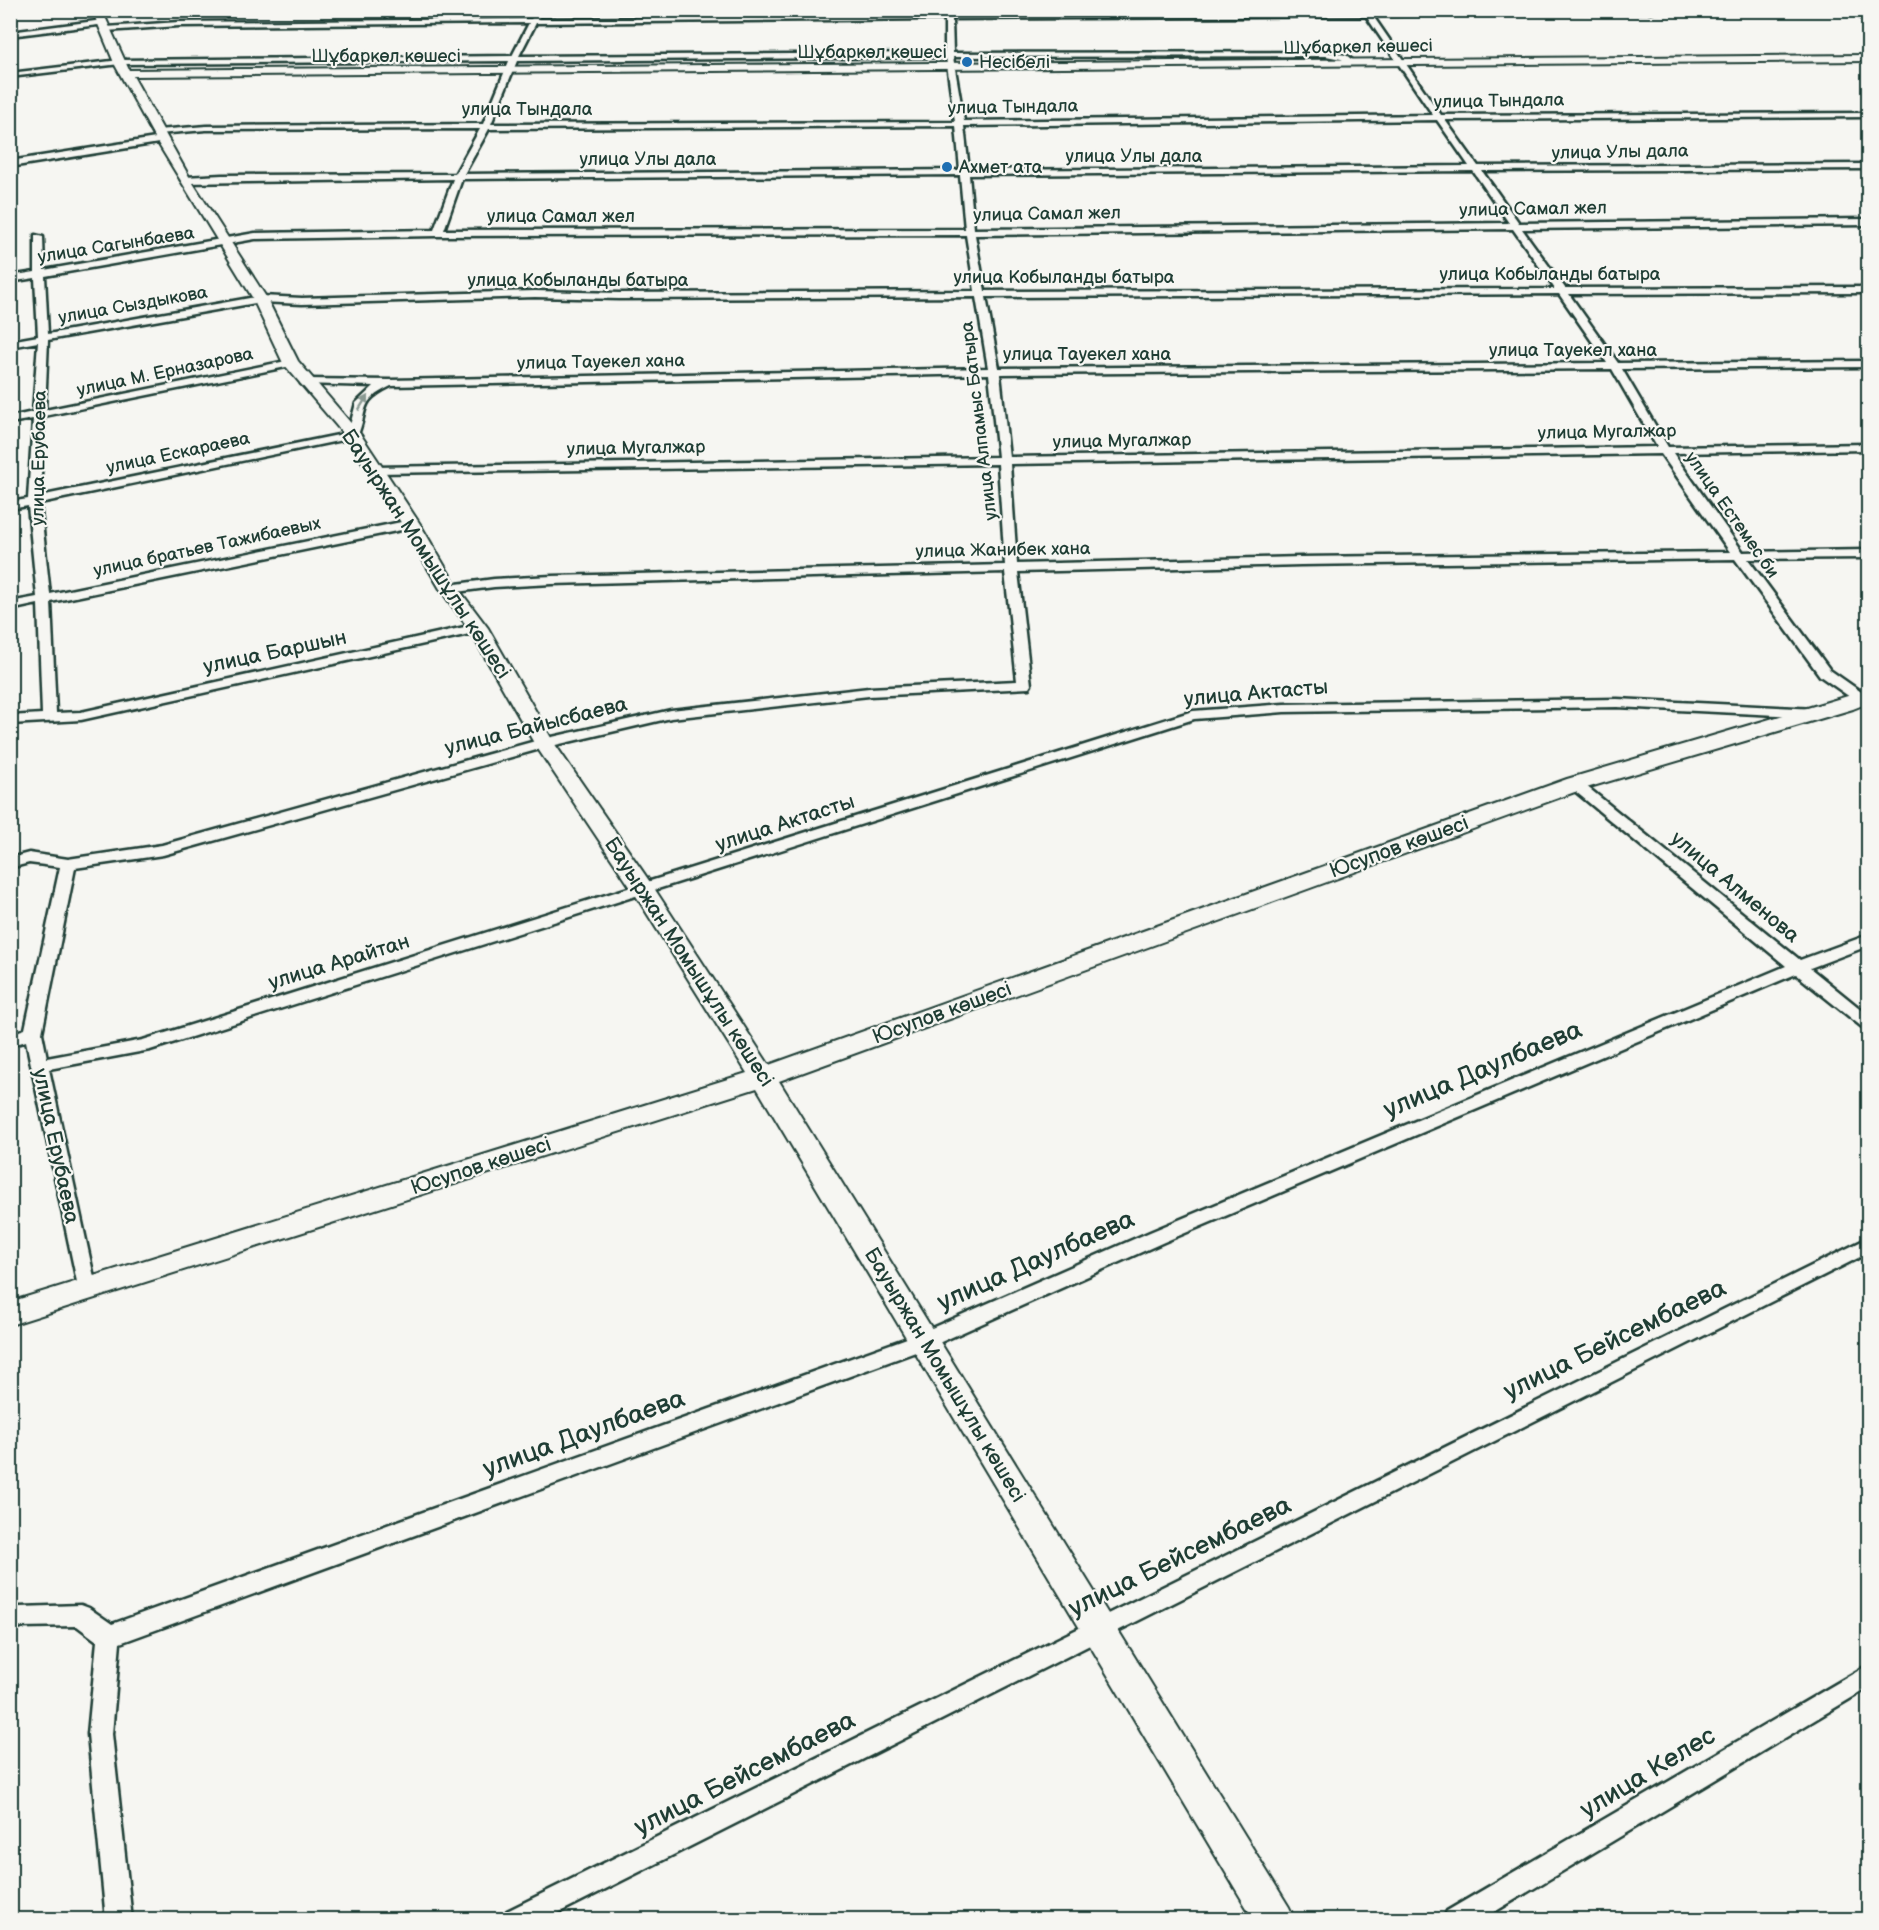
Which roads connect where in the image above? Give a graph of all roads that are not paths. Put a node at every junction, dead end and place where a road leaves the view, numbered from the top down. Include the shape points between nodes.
1 (538, 10) edge
2 (1760, 10) edge
3 (1853, 10) edge
4 (1861, 10) edge
5 (1367, 12) edge
6 (948, 14) edge
7 (1869, 15) edge
8 (1869, 20) edge
9 (102, 21) edge
10 (533, 21) junction
11 (10, 34) edge
12 (1867, 59) edge
13 (950, 63) junction
14 (1401, 63) junction
15 (510, 67) junction
16 (125, 72) junction
17 (10, 75) edge
18 (1869, 115) edge
19 (1442, 118) junction
20 (960, 124) junction
21 (486, 125) junction
22 (160, 136) junction
23 (10, 164) edge
24 (1869, 166) edge
25 (1477, 169) junction
26 (965, 174) junction
27 (458, 177) junction
28 (185, 180) junction
29 (1869, 222) edge
30 (1516, 225) junction
31 (970, 232) junction
32 (438, 233) junction
33 (38, 237) dead end
34 (226, 243) junction
35 (39, 274) junction
36 (10, 279) edge
37 (1869, 290) edge
38 (1563, 292) junction
39 (980, 294) junction
40 (261, 299) junction
41 (43, 338) junction
42 (10, 344) edge
43 (1869, 364) edge
44 (1615, 366) junction
45 (994, 371) junction
46 (298, 372) junction
47 (390, 383) junction
48 (38, 415) junction
49 (10, 420) edge
50 (353, 435) junction
51 (1869, 447) edge
52 (1664, 449) junction
53 (1004, 461) junction
54 (375, 470) junction
55 (34, 502) junction
56 (10, 506) edge
57 (411, 524) junction
58 (1869, 554) edge
59 (1740, 556) junction
60 (1011, 567) junction
61 (449, 589) junction
62 (44, 600) junction
63 (10, 606) edge
64 (478, 628) junction
65 (1024, 685) joint
66 (1865, 698) edge
67 (1820, 713) junction
68 (49, 718) junction
69 (10, 720) edge
70 (544, 743) junction
71 (1575, 784) junction
72 (10, 863) edge
73 (69, 864) junction
74 (646, 889) junction
75 (1869, 940) edge
76 (1798, 968) junction
77 (1869, 1023) edge
78 (33, 1033) junction
79 (10, 1040) edge
80 (39, 1065) junction
81 (764, 1077) junction
82 (1869, 1245) edge
83 (87, 1291) junction
84 (10, 1314) edge
85 (925, 1340) junction
86 (10, 1621) edge
87 (1097, 1629) junction
88 (109, 1636) junction
89 (1869, 1676) edge
90 (119, 1920) edge
91 (516, 1920) edge
92 (1276, 1920) edge
93 (1456, 1920) edge

1 - 10 street
2 - 5 street
3 - 8 street
4 - 7 street
5 - 6 street
5 - 14 street, улица Естемес би
6 - 10 street
6 - 13 street, улица Алпамыс Батыра
9 - 10 street
9 - 11 street
9 - 16 street, Бауыржан Момышұлы көшесі
10 - 15 street
12 - 14 street, Шұбаркөл көшесі
13 - 14 street, Шұбаркөл көшесі
13 - 14 street, Шұбаркөл көшесі
13 - 15 street, Шұбаркөл көшесі
13 - 20 street, улица Алпамыс Батыра
14 - 19 street, улица Естемес би
15 - 16 street, Шұбаркөл көшесі
15 - 16 street, Шұбаркөл көшесі
15 - 16 street, Шұбаркөл көшесі via 146,79
15 - 21 street
16 - 17 street, Шұбаркөл көшесі
16 - 22 street, Бауыржан Момышұлы көшесі
18 - 19 street, улица Тындала
19 - 20 street, улица Тындала
19 - 25 street, улица Естемес би
20 - 21 street, улица Тындала
20 - 26 street, улица Алпамыс Батыра
21 - 22 street, улица Тындала via 206,128
21 - 27 street
22 - 23 street, улица Тындала
22 - 28 street, Бауыржан Момышұлы көшесі
24 - 25 street, улица Улы дала
25 - 26 street, улица Улы дала
25 - 30 street, улица Естемес би
26 - 27 street, улица Улы дала
26 - 31 street, улица Алпамыс Батыра
27 - 28 street, улица Улы дала
27 - 32 street
28 - 34 street, Бауыржан Момышұлы көшесі
29 - 30 street, улица Самал жел
30 - 31 street, улица Самал жел
30 - 38 street, улица Естемес би
31 - 32 street, улица Самал жел
31 - 39 street, улица Алпамыс Батыра
32 - 34 street, улица Самал жел via 255,236
33 - 35 street, улица Ерубаева
34 - 35 street, улица Сагынбаева
34 - 40 street, Бауыржан Момышұлы көшесі
35 - 36 street, улица Сагынбаева
35 - 41 street, улица Ерубаева
37 - 38 street, улица Кобыланды батыра
38 - 39 street, улица Кобыланды батыра
38 - 44 street, улица Естемес би
39 - 40 street, улица Кобыланды батыра via 535,294
39 - 45 street, улица Алпамыс Батыра
40 - 41 street, улица Сыздыкова
40 - 46 street, Бауыржан Момышұлы көшесі
41 - 42 street, улица Сыздыкова
41 - 48 street, улица Ерубаева
43 - 44 street, улица Тауекел хана
44 - 45 street, улица Тауекел хана
44 - 52 street, улица Естемес би
45 - 47 street, улица Тауекел хана
45 - 53 street, улица Алпамыс Батыра
46 - 47 street, улица Тауекел хана
46 - 48 street, улица М. Ерназарова
46 - 50 street, Бауыржан Момышұлы көшесі
50 -> 47 street via 361,400
48 - 49 street, улица М. Ерназарова
48 - 55 street, улица Ерубаева
50 - 54 street, Бауыржан Момышұлы көшесі
50 - 55 street, улица Ескараева
51 - 52 street, улица Мугалжар
52 - 53 street, улица Мугалжар
52 - 59 street, улица Естемес би
53 - 54 street, улица Мугалжар
53 - 60 street, улица Алпамыс Батыра
54 - 57 street, Бауыржан Момышұлы көшесі
55 - 56 street, улица Ескараева
55 - 62 street, улица Ерубаева
57 - 61 street, Бауыржан Момышұлы көшесі
57 - 62 street, улица братьев Тажибаевых
58 - 59 street, улица Жанибек хана
59 - 60 street, улица Жанибек хана
59 - 66 street, улица Естемес би via 1825,673
60 - 61 street, улица Жанибек хана via 552,580
60 - 65 street, улица Алпамыс Батыра
61 - 64 street, Бауыржан Момышұлы көшесі
62 - 63 street, улица братьев Тажибаевых
62 - 68 street, улица Ерубаева
64 - 68 street, улица Баршын via 81,716
64 - 70 street, Бауыржан Момышұлы көшесі
65 - 70 street, улица Байысбаева via 869,692 671,714
66 - 67 street, Юсупов көшесі
67 - 71 street, Юсупов көшесі
67 - 74 street, улица Актасты via 1617,703 1284,708 1193,715
68 - 69 street
70 - 73 street, улица Байысбаева via 163,850
70 - 74 street, Бауыржан Момышұлы көшесі
71 - 76 street, улица Алменова
71 - 81 street, Юсупов көшесі
72 - 73 street via 29,858
73 - 78 street, улица Ерубаева
74 - 80 street, улица Арайтан via 144,1046
74 - 81 street, Бауыржан Момышұлы көшесі
75 - 76 street, улица Даулбаева
76 - 77 street, улица Алменова
76 - 85 street, улица Даулбаева via 1157,1237
78 - 79 street
78 - 80 street, улица Ерубаева
80 - 83 street, улица Ерубаева
81 - 83 street, Юсупов көшесі
81 - 85 street, Бауыржан Момышұлы көшесі
82 - 87 street, улица Бейсембаева
83 - 84 street, Юсупов көшесі
85 - 87 street, Бауыржан Момышұлы көшесі
85 - 88 street, улица Даулбаева
86 - 88 street via 20,1617 81,1615
87 - 91 street, улица Бейсембаева
87 - 92 street, Бауыржан Момышұлы көшесі
88 - 90 street via 100,1734
89 - 93 street, улица Келес

